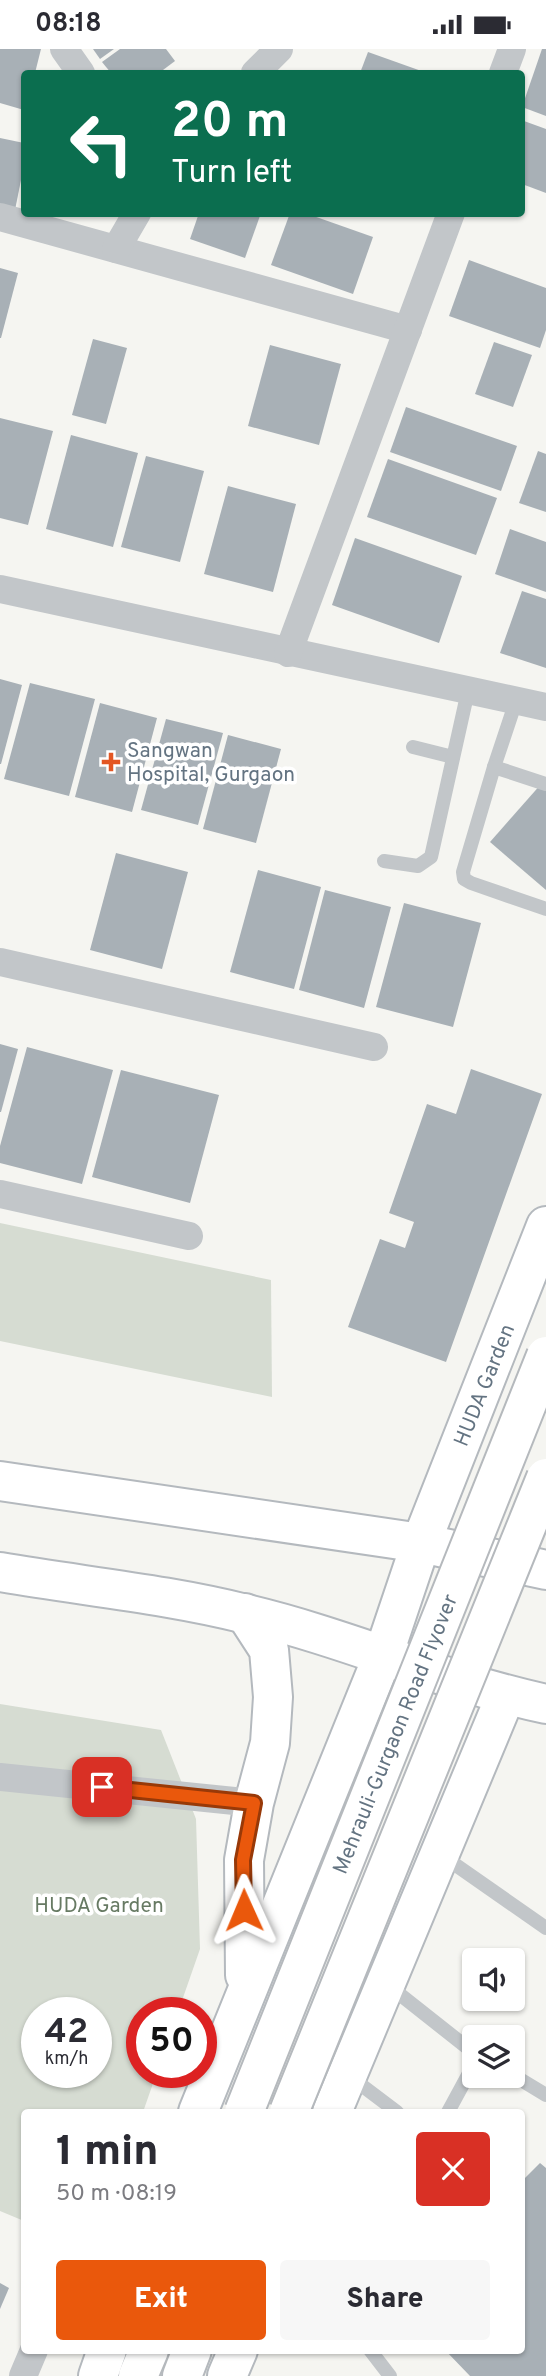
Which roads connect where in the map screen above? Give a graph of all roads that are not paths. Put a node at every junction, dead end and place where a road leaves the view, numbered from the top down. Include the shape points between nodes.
1 (64, 49) edge
2 (279, 49) edge
3 (512, 49) edge
4 (79, 70) edge
5 (259, 70) edge
6 (504, 70) edge
7 (0, 217) edge
8 (134, 217) edge
9 (450, 217) edge
10 (116, 249) junction
11 (408, 330) junction
12 (0, 589) edge
13 (288, 653) junction
14 (468, 691) junction
15 (516, 701) junction
16 (546, 707) edge
17 (413, 747) dead end
18 (453, 757) junction
19 (494, 767) junction
20 (546, 784) edge
21 (384, 861) dead end
22 (546, 909) edge
23 (0, 962) edge
24 (374, 1047) dead end
25 (0, 1194) edge
26 (546, 1226) edge
27 (189, 1236) dead end
28 (503, 1336) junction
29 (546, 1349) edge
30 (546, 1356) edge
31 (546, 1478) edge
32 (0, 1481) edge
33 (421, 1543) junction
34 (546, 1570) edge
35 (0, 1572) edge
36 (245, 1613) junction
37 (384, 1653) junction
38 (506, 1695) junction
39 (546, 1704) edge
40 (0, 1777) edge
41 (254, 1803) junction
42 (306, 1845) junction
43 (439, 1853) junction
44 (423, 1891) junction
45 (546, 1929) edge
46 (384, 1982) junction
47 (245, 1991) junction
48 (462, 2044) edge
49 (347, 2074) junction
50 (525, 2082) edge
51 (462, 2085) edge
52 (546, 2095) edge
53 (199, 2109) edge
54 (245, 2109) edge
55 (290, 2109) edge
56 (333, 2109) edge
57 (393, 2109) edge
58 (449, 2109) edge
59 (32, 2354) edge
60 (106, 2354) edge
61 (147, 2354) edge
62 (190, 2354) edge
63 (235, 2354) edge
64 (373, 2354) edge
65 (23, 2376) edge
66 (98, 2376) edge
67 (138, 2376) edge
68 (182, 2376) edge
69 (227, 2376) edge
70 (390, 2376) edge

1 - 4 street
2 - 5 street
3 - 6 street
7 - 10 street
8 - 10 street
9 - 11 street
10 - 11 street
11 - 13 street
12 - 13 street
13 - 14 street
14 - 15 street
14 - 18 lane
15 - 16 street
15 - 19 lane
17 - 18 lane
18 - 21 lane via 431,857 418,866
19 - 20 lane
19 - 22 lane via 464,879
23 - 24 street
25 - 27 street
26 - 28 main road, HUDA Garden
28 - 29 main road
28 - 33 main road, HUDA Garden
30 - 54 main road, Mehrauli-Gurgaon Road Flyover, bridge
31 - 55 main road, bridge
32 - 33 main road
33 - 34 main road
33 - 37 main road, HUDA Garden
35 - 36 main road
36 - 37 main road
36 - 41 main road via 269,1650 273,1697 270,1743
37 - 38 main road
37 - 42 main road, HUDA Garden
38 - 39 main road
38 - 43 main road
40 - 41 street
41 - 47 main road via 243,1860
42 - 44 main road
42 - 47 main road, HUDA Garden
43 - 44 main road
43 - 45 lane
44 - 46 main road
46 - 48 lane
46 - 49 main road
47 - 53 main road, HUDA Garden
49 - 56 main road
49 - 57 lane
50 - 52 lane
51 - 58 lane
59 - 65 street
60 - 66 main road
61 - 67 main road
62 - 68 main road
63 - 69 main road
64 - 70 lane

